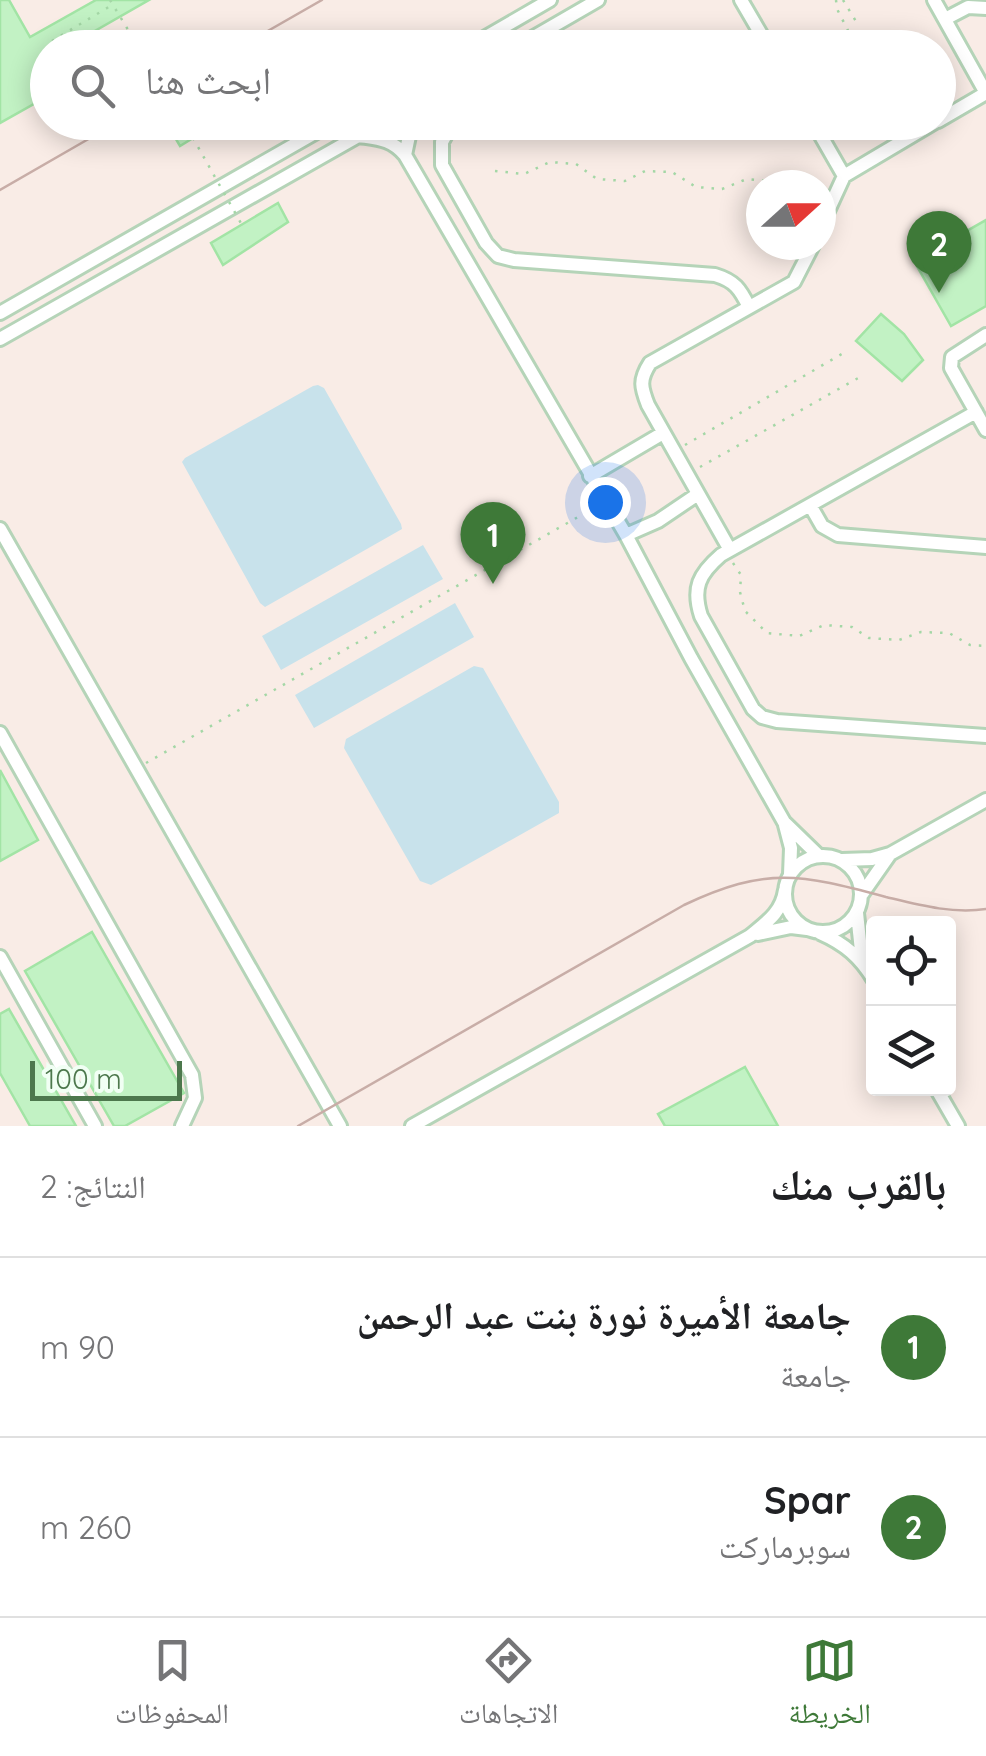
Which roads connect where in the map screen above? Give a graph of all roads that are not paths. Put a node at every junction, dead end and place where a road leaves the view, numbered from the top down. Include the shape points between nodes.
1 (550, 0) edge
2 (598, 0) edge
3 (741, 0) edge
4 (934, 0) edge
5 (986, 8) edge
6 (945, 19) junction
7 (498, 30) edge
8 (546, 30) edge
9 (758, 30) edge
10 (951, 30) edge
11 (956, 39) edge
12 (986, 93) edge
13 (956, 111) edge
14 (303, 140) edge
15 (352, 140) edge
16 (384, 140) edge
17 (409, 140) edge
18 (443, 140) edge
19 (823, 140) edge
20 (906, 140) edge
21 (406, 155) junction
22 (844, 176) junction
23 (836, 193) edge
24 (805, 260) edge
25 (749, 307) junction
26 (0, 313) edge
27 (986, 336) edge
28 (0, 340) edge
29 (976, 412) junction
30 (986, 430) edge
31 (663, 434) junction
32 (590, 476) junction
33 (698, 494) junction
34 (810, 506) junction
35 (0, 529) edge
36 (626, 535) junction
37 (986, 547) edge
38 (731, 556) junction
39 (0, 734) edge
40 (986, 736) edge
41 (986, 800) edge
42 (784, 822) junction
43 (890, 854) junction
44 (818, 856) junction
45 (842, 860) junction
46 (790, 874) junction
47 (785, 890) junction
48 (862, 894) junction
49 (857, 912) junction
50 (813, 931) junction
51 (750, 936) junction
52 (0, 957) edge
53 (862, 960) junction
54 (866, 967) edge
55 (941, 1096) edge
56 (96, 1126) edge
57 (182, 1126) edge
58 (340, 1126) edge
59 (412, 1126) edge
60 (958, 1126) edge

1 - 7 street
2 - 8 street
3 - 9 street
4 - 6 street
5 - 6 street via 968,6
6 - 10 street
11 - 12 street
12 - 13 street
14 - 26 street
15 - 28 street
16 - 21 street
17 - 21 street
18 - 25 street via 442,165 498,256 715,275 740,288
19 - 22 street
20 - 22 street
21 - 32 street
22 - 23 street
24 - 25 street via 794,282
25 - 31 street via 650,363 642,374
27 - 29 street via 952,357 950,368
29 - 30 street
29 - 34 street
31 - 32 street
31 - 33 street
32 - 36 street
33 - 36 street
33 - 38 street
34 - 37 street via 838,536
34 - 38 street
35 - 58 street
36 - 42 street
38 - 40 street via 710,564 696,602 762,717
39 - 57 street via 192,1075 196,1098
41 - 43 street
42 - 44 street
42 - 46 street
43 - 45 street
43 - 48 street
44 - 45 street
44 - 46 street
45 - 48 street
46 - 47 street
47 - 50 street via 790,913
47 - 51 street via 783,904
48 - 49 street
49 - 50 street via 840,928
49 - 53 street
50 - 51 street via 791,927
50 - 53 street
51 - 59 street
52 - 56 street
53 - 54 street
55 - 60 street

